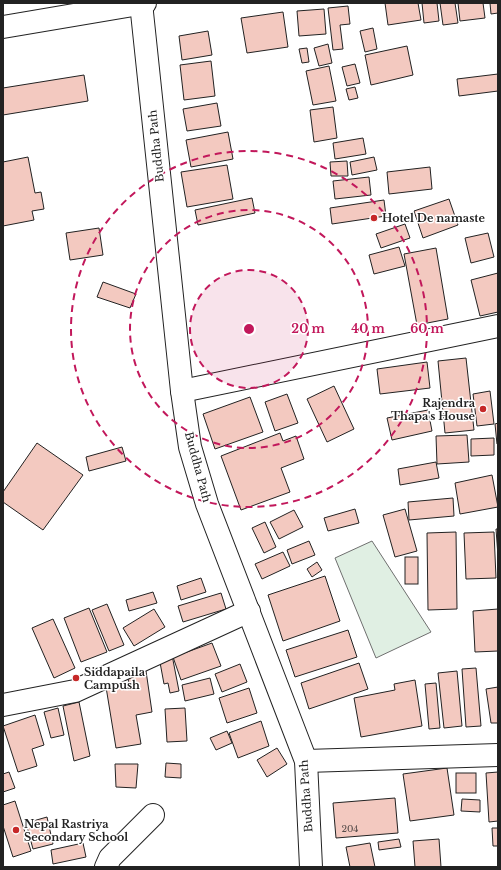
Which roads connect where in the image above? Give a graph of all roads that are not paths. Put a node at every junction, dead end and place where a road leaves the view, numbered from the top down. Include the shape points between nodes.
1 (142, 3) edge
2 (3, 27) edge
3 (498, 326) edge
4 (182, 391) junction
5 (249, 611) junction
6 (3, 705) edge
7 (498, 755) edge
8 (306, 761) junction
9 (153, 815) dead end
10 (106, 867) edge
11 (311, 867) edge

1 - 2 street
1 - 4 street, Buddha Path
3 - 4 street
4 - 5 street, Buddha Path via 190,447 207,504
5 - 6 street via 75,691
5 - 8 street, Buddha Path
7 - 8 street
8 - 11 street, Buddha Path
9 - 10 street via 110,858

